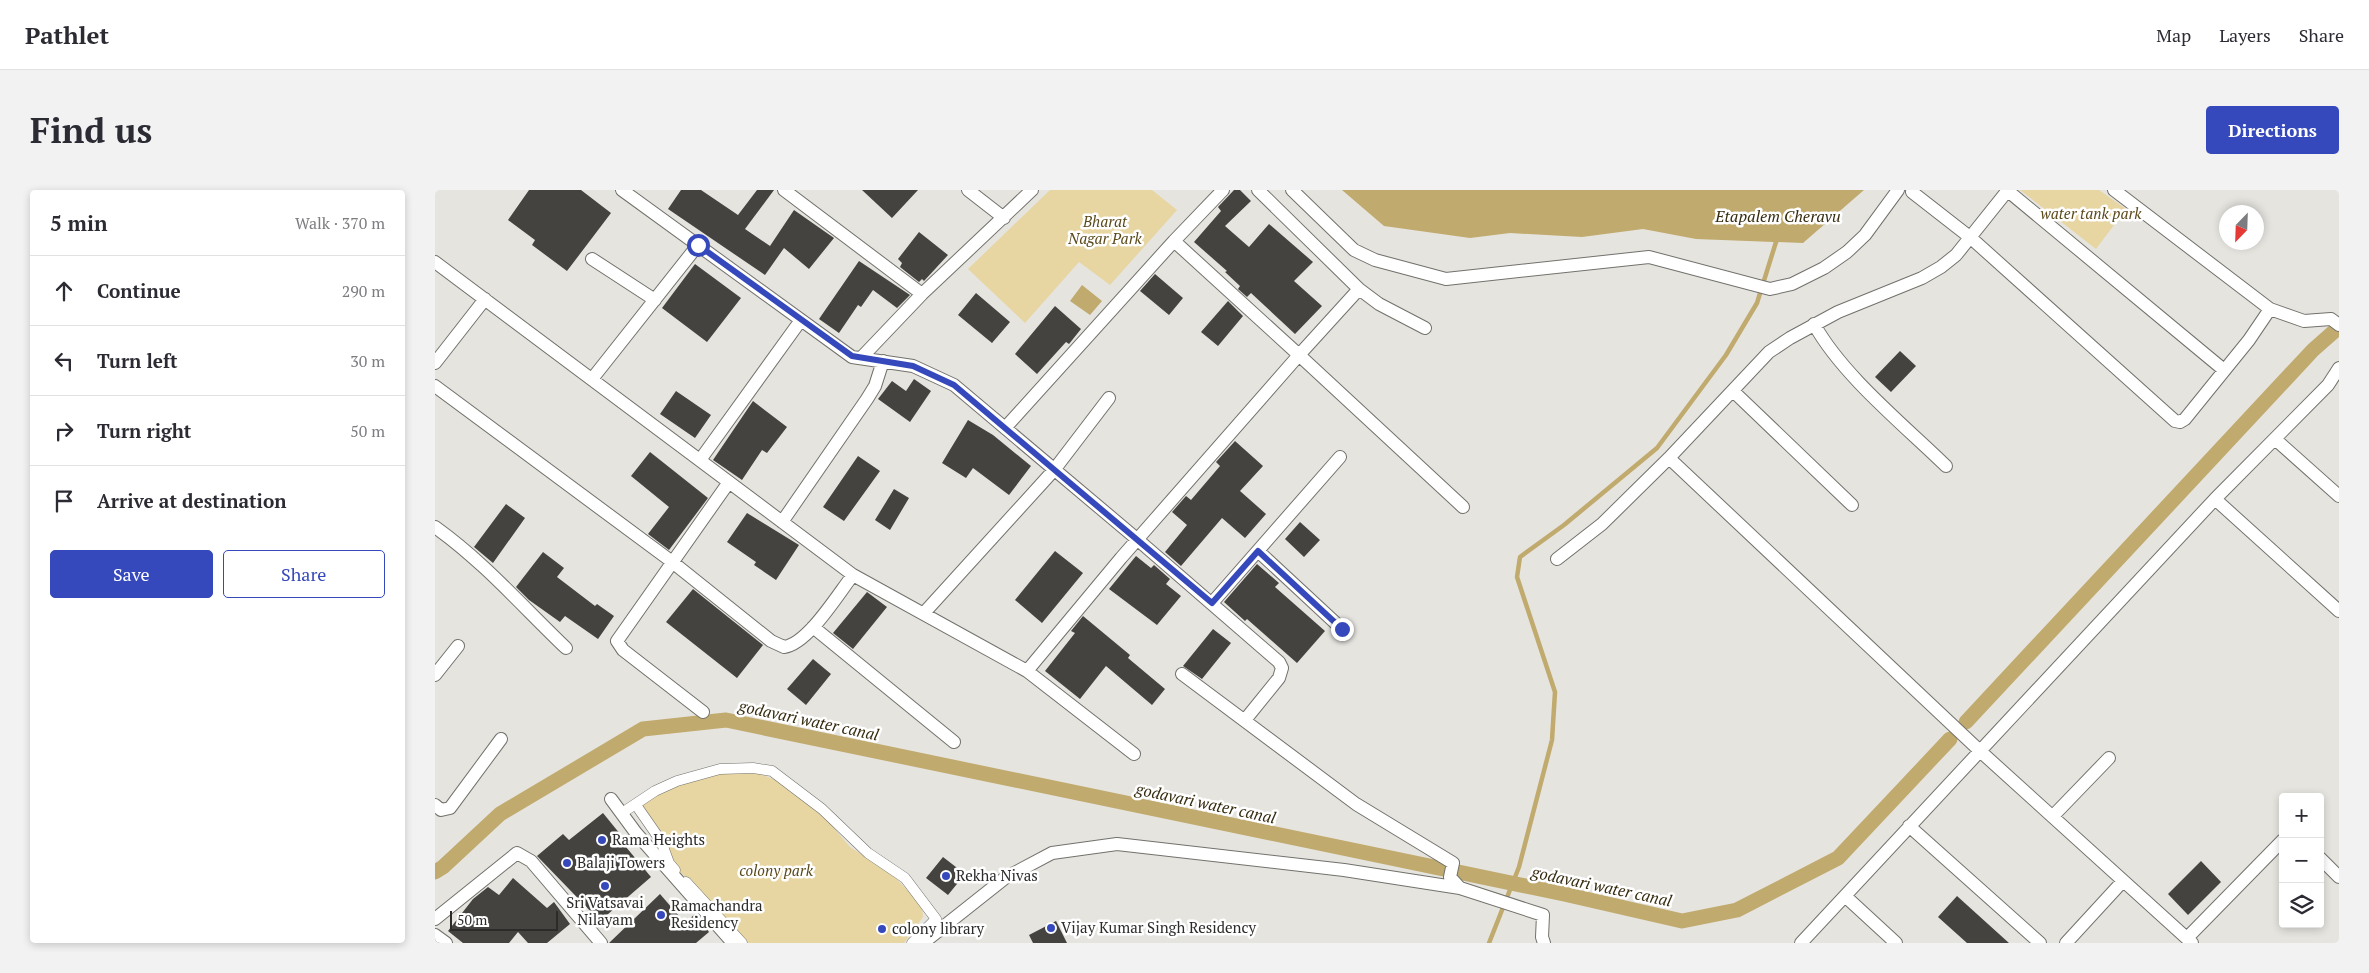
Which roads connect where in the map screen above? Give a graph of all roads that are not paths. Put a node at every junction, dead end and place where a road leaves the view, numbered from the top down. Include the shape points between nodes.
1 (622, 190) edge
2 (784, 190) edge
3 (968, 190) edge
4 (1032, 190) edge
5 (1223, 190) edge
6 (1258, 190) edge
7 (1292, 190) edge
8 (1898, 190) edge
9 (2114, 190) edge
10 (1912, 192) dead end
11 (2003, 192) edge
12 (1004, 218) junction
13 (1971, 238) junction
14 (1174, 241) junction
15 (698, 245) junction
16 (592, 259) dead end
17 (435, 262) edge
18 (1359, 289) junction
19 (922, 294) junction
20 (485, 299) junction
21 (655, 300) junction
22 (2270, 309) junction
23 (2335, 319) edge
24 (801, 320) junction
25 (1815, 324) junction
26 (1425, 328) dead end
27 (1299, 355) junction
28 (861, 358) junction
29 (883, 362) junction
30 (435, 363) edge
31 (2339, 368) edge
32 (2224, 370) junction
33 (592, 380) junction
34 (435, 386) edge
35 (1733, 391) junction
36 (1109, 398) dead end
37 (1005, 428) junction
38 (2275, 440) junction
39 (1340, 457) dead end
40 (1669, 458) junction
41 (700, 460) junction
42 (1946, 466) dead end
43 (1054, 470) junction
44 (729, 482) junction
45 (2339, 496) edge
46 (2215, 499) junction
47 (1852, 505) dead end
48 (1463, 507) dead end
49 (782, 522) junction
50 (435, 527) edge
51 (1138, 540) junction
52 (1258, 551) junction
53 (1557, 559) dead end
54 (671, 561) junction
55 (853, 575) junction
56 (1212, 603) junction
57 (2339, 611) edge
58 (924, 613) junction
59 (813, 627) junction
60 (1342, 629) dead end
61 (458, 646) dead end
62 (566, 648) dead end
63 (1027, 671) junction
64 (1182, 674) dead end
65 (435, 675) edge
66 (703, 712) dead end
67 (1245, 720) junction
68 (501, 739) dead end
69 (954, 742) dead end
70 (1980, 751) junction
71 (1134, 754) dead end
72 (2109, 758) dead end
73 (611, 799) dead end
74 (636, 804) junction
75 (435, 805) edge
76 (622, 813) junction
77 (2053, 816) junction
78 (1909, 826) junction
79 (2279, 844) edge
80 (2324, 862) edge
81 (2339, 877) edge
82 (2123, 881) junction
83 (1460, 888) junction
84 (1845, 896) junction
85 (435, 919) edge
86 (435, 935) edge
87 (2189, 941) edge
88 (446, 943) edge
89 (601, 943) edge
90 (733, 943) edge
91 (743, 943) edge
92 (912, 943) edge
93 (923, 943) edge
94 (1544, 943) edge
95 (1801, 943) edge
96 (1896, 943) edge
97 (2040, 943) edge
98 (2066, 943) edge

1 - 15 street
2 - 19 street
3 - 12 street
4 - 12 street
5 - 14 street
6 - 18 street
7 - 8 street via 1354,250 1375,260 1447,279 1649,257 1770,289 1800,280 1847,252 1865,235
9 - 22 street
10 - 13 street
11 - 13 street
11 - 32 street
12 - 19 street
13 - 25 street via 1956,255 1922,278
13 - 32 street via 2175,421 2185,419
14 - 27 street
14 - 37 street
15 - 21 street
15 - 24 street
16 - 21 street
17 - 20 street
18 - 26 street via 1379,304
18 - 27 street
19 - 28 street
20 - 30 street
20 - 33 street
21 - 33 street
22 - 23 street via 2304,321
22 - 32 street
24 - 28 street via 852,356
24 - 41 street
25 - 35 street via 1769,352
25 - 42 street via 1851,374
27 - 48 street
27 - 51 street
28 - 29 street
29 - 37 street via 913,366 954,385
29 - 49 street via 867,399
31 - 38 street
33 - 41 street
34 - 54 street
35 - 40 street
35 - 47 street
36 - 43 street
37 - 43 street
38 - 45 street
38 - 46 street
39 - 52 street
40 - 53 street via 1602,524
40 - 70 street
41 - 44 street
43 - 51 street
43 - 58 street
44 - 49 street
44 - 54 street
46 - 57 street
46 - 70 street
49 - 55 street
50 - 62 street via 493,575
51 - 56 street
51 - 63 street
52 - 56 street
52 - 60 street
54 - 59 street via 771,641 784,647 797,642
54 - 66 street via 617,641 623,650
55 - 58 street
55 - 59 street
56 - 67 street via 1282,668 1279,678
58 - 63 street
59 - 69 street
61 - 65 street
63 - 71 street
64 - 67 street
67 - 83 street via 1356,804 1453,863 1450,877
68 - 75 street via 450,808 441,810
70 - 77 street
70 - 78 street
72 - 77 street
73 - 76 street
74 - 76 street
74 - 91 street via 661,841 669,863
74 - 92 street via 677,781 720,769 772,771 913,887 935,919
76 - 90 street
77 - 82 street
78 - 84 street
78 - 97 street
79 - 87 street
80 - 81 street
82 - 87 street
82 - 98 street
83 - 93 street via 1344,870 1117,844 1053,853 1005,878
83 - 94 street via 1543,915
84 - 95 street
84 - 96 street
85 - 89 street via 517,853 531,861
86 - 88 street

